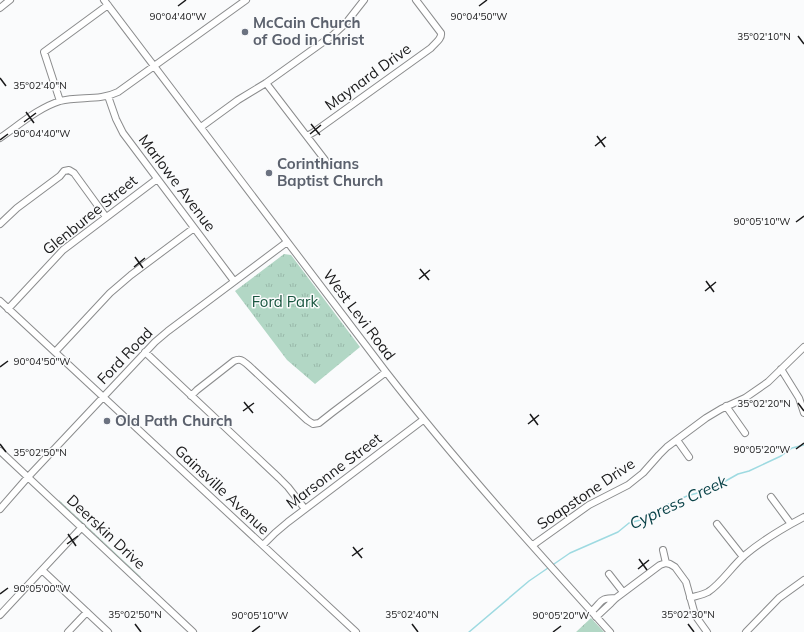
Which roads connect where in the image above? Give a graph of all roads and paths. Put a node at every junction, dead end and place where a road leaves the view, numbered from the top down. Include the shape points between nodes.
1 (10, 0) edge
2 (246, 0) edge
3 (364, 0) edge
4 (416, 0) edge
5 (106, 3) edge
6 (0, 8) edge
7 (155, 66) junction
8 (266, 83) junction
9 (108, 96) junction
10 (60, 101) junction
11 (201, 127) junction
12 (307, 136) junction
13 (0, 138) edge
14 (324, 160) dead end
15 (157, 179) junction
16 (106, 217) junction
17 (0, 224) edge
18 (194, 228) junction
19 (288, 242) junction
20 (234, 281) junction
21 (0, 300) edge
22 (8, 308) junction
23 (804, 346) edge
24 (54, 352) junction
25 (145, 352) junction
26 (781, 369) junction
27 (386, 372) junction
28 (191, 396) junction
29 (103, 397) junction
30 (726, 406) junction
31 (804, 413) edge
32 (423, 420) junction
33 (745, 433) dead end
34 (677, 440) junction
35 (0, 451) edge
36 (689, 457) dead end
37 (28, 477) junction
38 (771, 497) dead end
39 (0, 508) edge
40 (305, 509) junction
41 (804, 518) edge
42 (717, 524) dead end
43 (791, 524) junction
44 (82, 527) junction
45 (263, 545) junction
46 (533, 545) junction
47 (663, 550) dead end
48 (743, 557) junction
49 (666, 563) junction
50 (42, 570) junction
51 (609, 574) dead end
52 (804, 580) edge
53 (623, 592) junction
54 (616, 598) junction
55 (690, 598) junction
56 (592, 611) junction
57 (86, 612) junction
58 (0, 615) edge
59 (596, 617) junction
60 (68, 632) edge
61 (108, 632) edge
62 (193, 632) edge
63 (356, 632) edge
64 (610, 632) edge
65 (707, 632) edge
66 (746, 632) edge

1 - 6 street
2 - 7 street
3 - 8 street via 338,32
4 - 12 street, Maynard Drive via 441,33 439,40
5 - 7 street, West Levi Road
5 - 10 street via 44,52
7 - 9 street via 118,92
7 - 11 street, West Levi Road
8 - 11 street
8 - 12 street
9 - 10 street
9 - 15 street, Marlowe Avenue via 122,132
10 - 13 street via 34,113
11 - 19 street, West Levi Road
12 - 14 street
15 - 16 street, Glenburee Street
15 - 18 street, Marlowe Avenue
16 - 17 street via 74,173 69,170 64,171
16 - 22 street, Glenburee Street via 64,250
18 - 20 street, Marlowe Avenue
18 - 24 street via 110,292
19 - 20 street, Ford Road
19 - 27 street, West Levi Road
20 - 25 street, Ford Road via 168,331
21 - 22 street, Gainsville Avenue
22 - 24 street, Gainsville Avenue
23 - 26 street, Soapstone Drive
24 - 29 street, Gainsville Avenue
25 - 28 street
25 - 29 street, Ford Road
26 - 30 street, Soapstone Drive via 759,389
26 - 31 street via 799,398
27 - 28 street via 316,424 307,420 248,365 238,359
27 - 32 street, West Levi Road
28 - 40 street via 284,483
29 - 37 street, Ford Road
29 - 45 street, Gainsville Avenue
30 - 33 street
30 - 34 street, Soapstone Drive
32 - 40 street, Marsonne Street
32 - 46 street, West Levi Road
34 - 36 street
34 - 46 street, Soapstone Drive via 628,485 589,505
35 - 37 street, Deerskin Drive
37 - 39 street, Ford Road
37 - 44 street, Deerskin Drive
38 - 43 street
40 - 45 street, Marsonne Street
41 - 43 street
42 - 48 street
43 - 48 street
44 - 50 street
44 - 62 street, Deerskin Drive
45 - 63 street, Gainsville Avenue
46 - 56 street, West Levi Road
47 - 49 street
48 - 55 street via 710,590
49 - 53 street via 660,564
49 - 55 street via 675,567 683,578
50 - 57 street
50 - 58 street
51 - 53 street
52 - 66 street via 779,598
53 - 54 street
54 - 56 street via 602,600
54 - 59 street
55 - 65 street via 696,615
56 - 59 street, West Levi Road
57 - 60 street
57 - 61 street
59 - 64 street, West Levi Road

